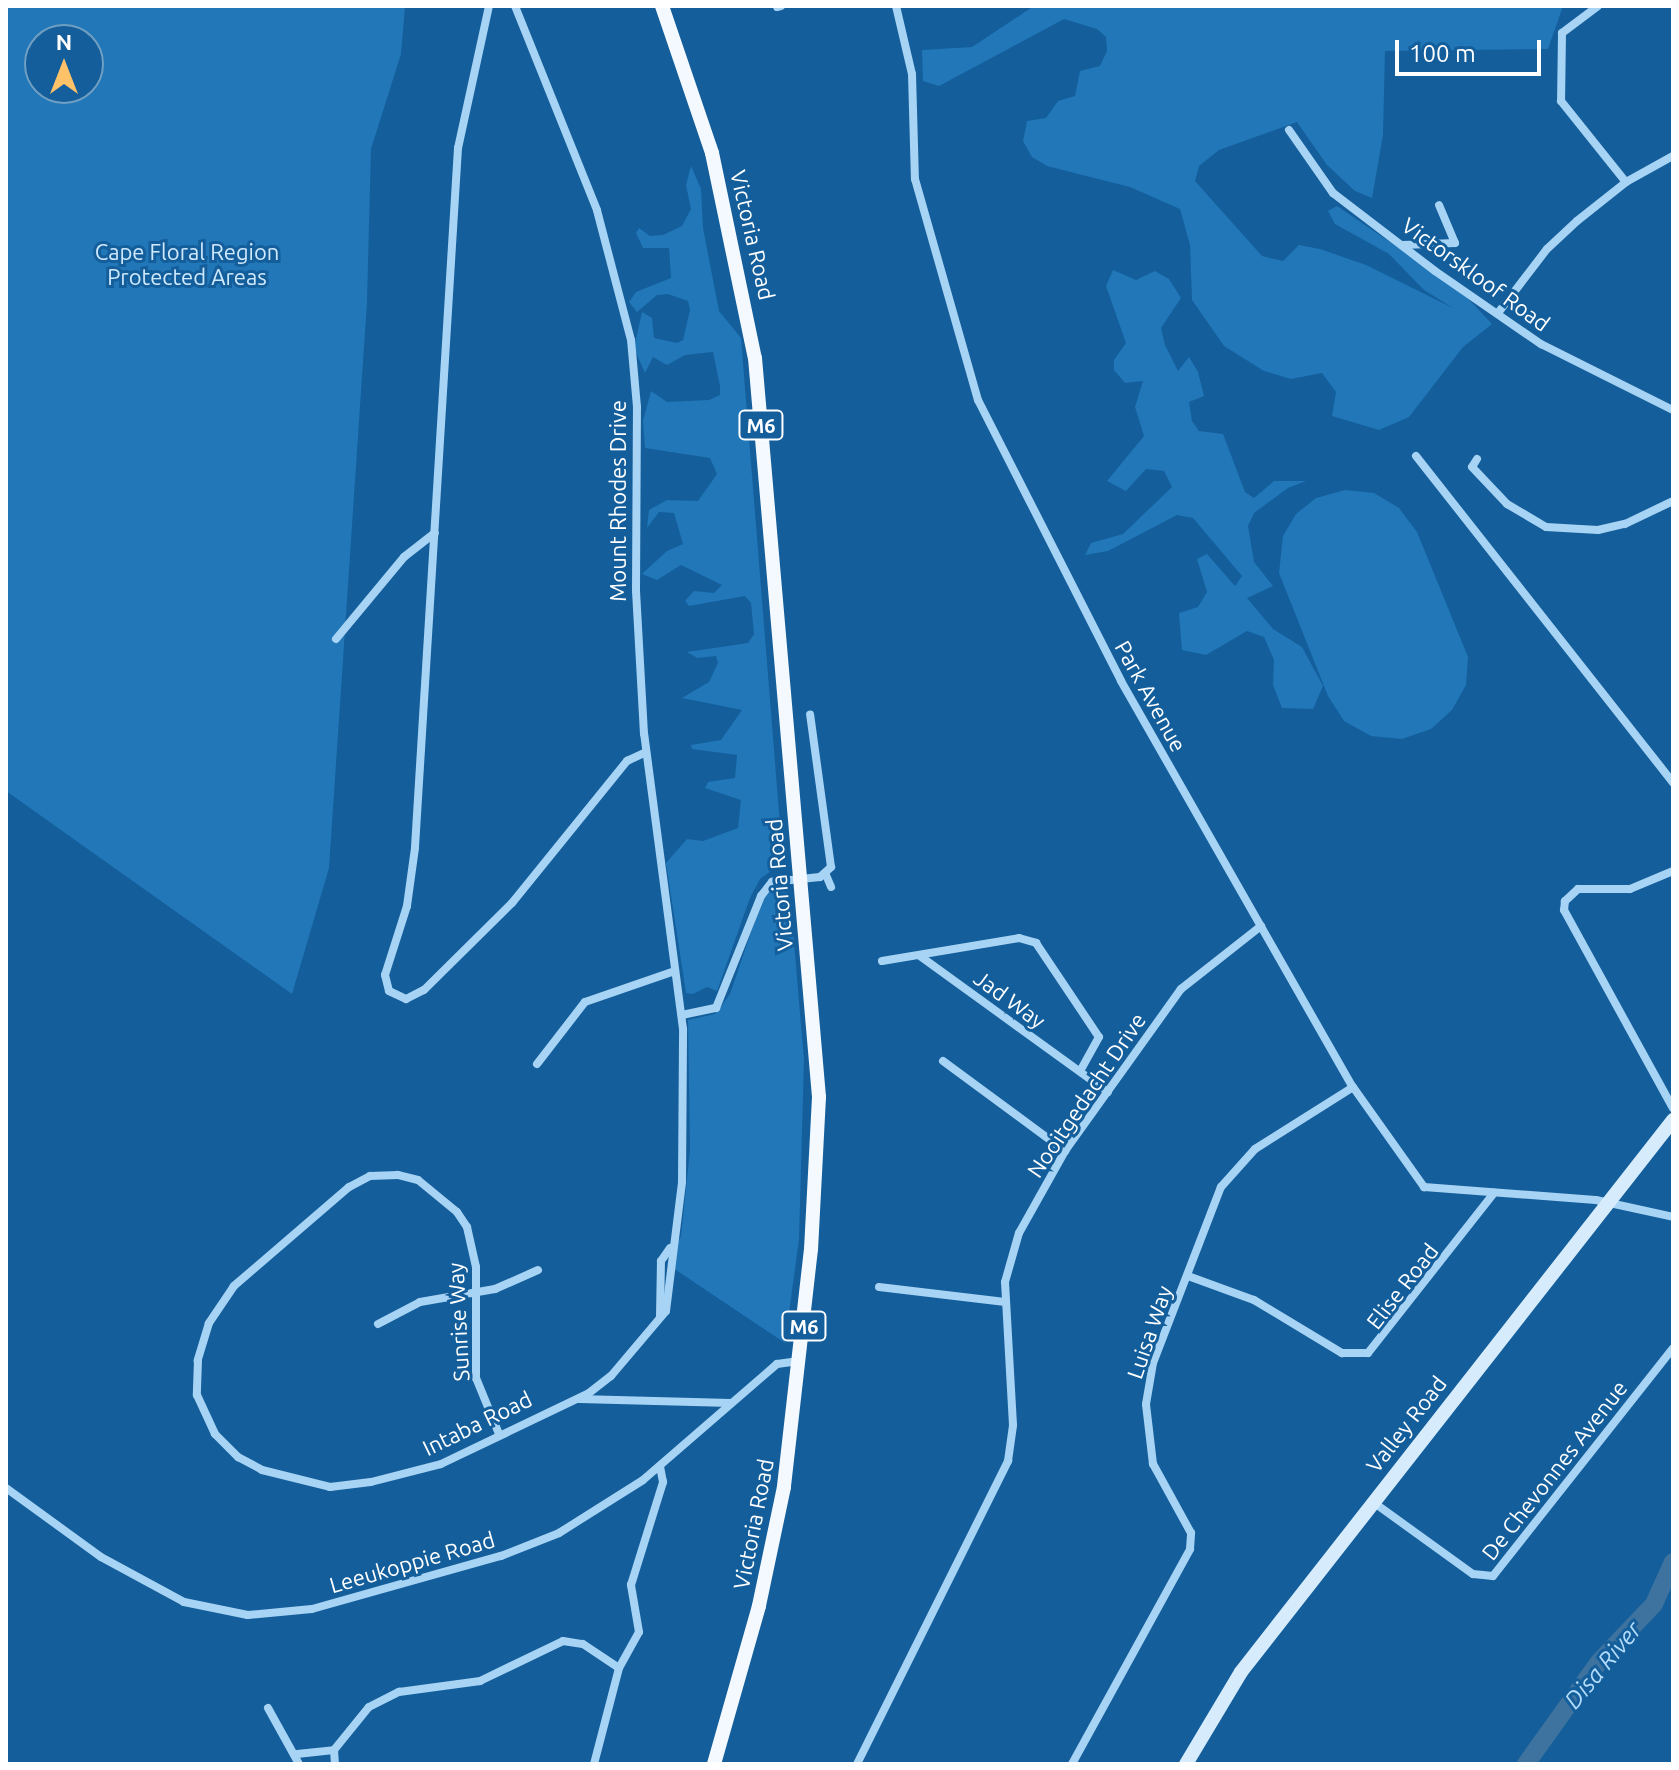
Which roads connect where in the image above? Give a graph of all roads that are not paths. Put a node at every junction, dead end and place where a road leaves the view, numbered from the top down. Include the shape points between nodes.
1 (489, 6) edge
2 (515, 6) edge
3 (662, 6) edge
4 (896, 6) edge
5 (1598, 6) edge
6 (1289, 130) dead end
7 (1673, 156) edge
8 (1626, 182) junction
9 (1439, 205) dead end
10 (1402, 245) junction
11 (1498, 313) junction
12 (1673, 410) edge
13 (1416, 456) dead end
14 (1477, 459) dead end
15 (1673, 501) edge
16 (435, 533) junction
17 (336, 639) dead end
18 (810, 714) dead end
19 (646, 752) junction
20 (1673, 783) edge
21 (1673, 871) edge
22 (826, 875) junction
23 (800, 880) junction
24 (831, 887) dead end
25 (1261, 926) junction
26 (920, 956) junction
27 (882, 961) dead end
28 (675, 971) junction
29 (682, 1015) junction
30 (943, 1061) dead end
31 (537, 1064) dead end
32 (1080, 1071) junction
33 (1353, 1087) junction
34 (1108, 1092) junction
35 (1673, 1108) edge
36 (1673, 1120) edge
37 (1065, 1151) junction
38 (1494, 1193) junction
39 (1608, 1203) junction
40 (1673, 1217) edge
41 (293, 1236) joint
42 (671, 1247) joint
43 (538, 1270) dead end
44 (1188, 1276) junction
45 (879, 1287) dead end
46 (477, 1293) junction
47 (1005, 1302) junction
48 (378, 1324) dead end
49 (1673, 1348) edge
50 (801, 1361) junction
51 (578, 1399) junction
52 (731, 1403) junction
53 (499, 1434) junction
54 (660, 1466) junction
55 (6, 1488) edge
56 (1373, 1502) junction
57 (619, 1668) junction
58 (268, 1708) dead end
59 (334, 1750) junction
60 (298, 1759) edge
61 (335, 1764) edge
62 (594, 1764) edge
63 (714, 1764) edge
64 (857, 1764) edge
65 (1072, 1764) edge
66 (1186, 1764) edge

1 - 16 street via 458,148
2 - 19 street, Mount Rhodes Drive via 597,210 631,340
3 - 23 main road, Victoria Road / M6 via 712,153 744,287 755,358
4 - 25 street, Park Avenue via 912,74 915,179 978,400 1114,668
5 - 8 street via 1562,33 1561,101
6 - 10 street, Victorskloof Road via 1333,193
7 - 8 street
8 - 11 street via 1547,249
9 - 10 street via 1455,243
10 - 11 street, Victorskloof Road
11 - 12 street, Victorskloof Road via 1549,348
13 - 20 street
14 - 15 street via 1472,467 1517,514 1546,527 1598,530 1625,524
16 - 17 street via 404,557
16 - 19 street via 415,848 407,906 385,981 398,997 415,997 424,990 512,903 627,761
18 - 22 street via 821,820 831,854
19 - 28 street, Mount Rhodes Drive
21 - 35 street via 1630,889 1578,889 1569,895 1564,910
22 - 23 street
22 - 24 street
23 - 29 street via 776,881 765,889 716,1008
23 - 50 main road, Victoria Road / M6 via 819,1097
25 - 33 street, Park Avenue
25 - 34 street, Nooitgedacht Drive via 1192,976
26 - 27 street, Jad Way
26 - 32 street, Jad Way
26 - 32 street, Jad Way via 1019,938 1036,943 1099,1037
28 - 29 street, Mount Rhodes Drive
28 - 31 street via 585,1002
29 - 42 street, Mount Rhodes Drive via 683,1169
30 - 37 street
32 - 34 street, Jad Way
33 - 38 street, Park Avenue via 1421,1185
33 - 44 street, Luisa Way via 1239,1162 1221,1187
34 - 37 street, Nooitgedacht Drive
36 - 39 street, Valley Road
37 - 47 street, Nooitgedacht Drive via 1010,1253
38 - 39 street, Park Avenue
38 - 44 street, Elise Road via 1368,1353 1342,1353 1271,1309
39 - 40 street
39 - 56 street, Valley Road
41 - 46 street, Sunrise Way via 349,1187 370,1176 418,1180 467,1227
41 - 53 street, Intaba Road via 234,1286 209,1323 198,1360 197,1395 204,1417 238,1457 291,1481 330,1487 411,1474
42 - 51 street, Intaba Road via 661,1261 660,1317 611,1376
43 - 46 street
44 - 65 street, Luisa Way via 1153,1363 1146,1404 1153,1464 1191,1533 1190,1549
45 - 47 street
46 - 48 street via 420,1302
46 - 53 street, Sunrise Way via 476,1378
47 - 64 street, Nooitgedacht Drive via 1013,1425 1008,1461
49 - 56 street, De Chevonnes Avenue via 1493,1576 1473,1574
50 - 52 street, Leeukoppie Road via 777,1364
50 - 63 main road, Victoria Road / M6 via 775,1538
51 - 52 street, Intaba Road
51 - 53 street, Intaba Road
52 - 54 street, Leeukoppie Road
54 - 55 street, Leeukoppie Road via 607,1506 526,1547 333,1604 270,1615 175,1598 101,1557
54 - 57 street via 662,1486 631,1585 639,1632
56 - 66 street, Valley Road via 1241,1672
57 - 59 street via 583,1644 554,1644 480,1681 417,1687 383,1698
57 - 62 street
58 - 60 street
59 - 60 street
59 - 61 street

